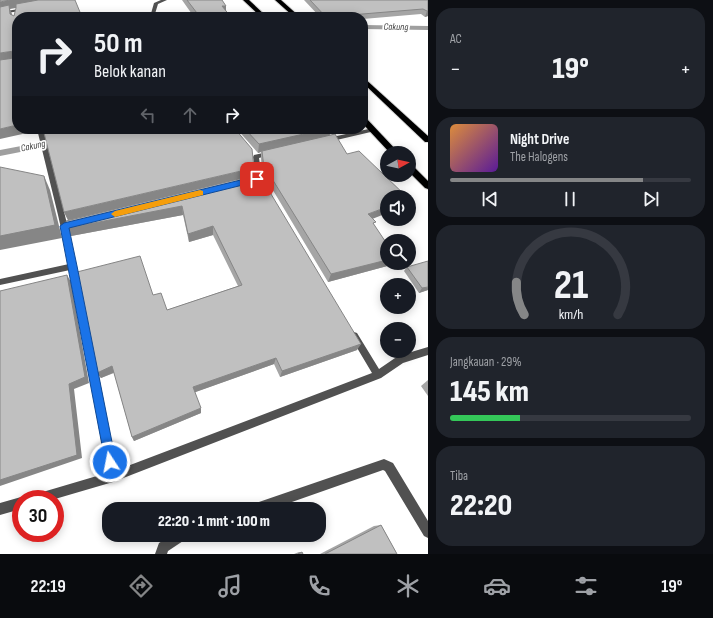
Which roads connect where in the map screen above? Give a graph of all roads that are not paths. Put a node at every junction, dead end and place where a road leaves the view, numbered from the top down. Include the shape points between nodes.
1 (165, 0) edge
2 (246, 0) edge
3 (278, 0) edge
4 (31, 8) edge
5 (15, 10) joint
6 (153, 12) edge
7 (259, 12) edge
8 (291, 12) edge
9 (0, 13) edge
10 (368, 84) edge
11 (368, 125) edge
12 (373, 130) junction
13 (368, 131) edge
14 (41, 134) edge
15 (356, 134) edge
16 (428, 140) edge
17 (321, 142) edge
18 (388, 146) edge
19 (251, 151) edge
20 (278, 152) edge
21 (256, 157) junction
22 (416, 174) edge
23 (259, 179) junction
24 (249, 181) edge
25 (428, 186) edge
26 (266, 187) edge
27 (73, 266) junction
28 (0, 282) edge
29 (350, 328) edge
30 (428, 351) edge
31 (378, 375) junction
32 (113, 477) junction
33 (64, 491) edge
34 (276, 502) edge
35 (12, 506) edge
36 (0, 509) edge
37 (428, 532) edge
38 (174, 542) edge
39 (163, 552) edge

1 - 6 street via 156,3
2 - 7 main road
3 - 8 main road
4 - 5 street
5 - 9 street
10 - 16 main road
11 - 12 main road
12 - 13 street
12 - 18 main road
14 - 27 street via 68,225
15 - 17 street
19 - 21 street
20 - 21 street
21 - 23 street
22 - 25 main road
23 - 24 street
23 - 26 street
27 - 28 street
27 - 32 street
29 - 31 street
30 - 31 street via 401,359
31 - 32 street
32 - 33 street
34 - 37 street via 384,464 389,467
35 - 36 street
38 - 39 street

